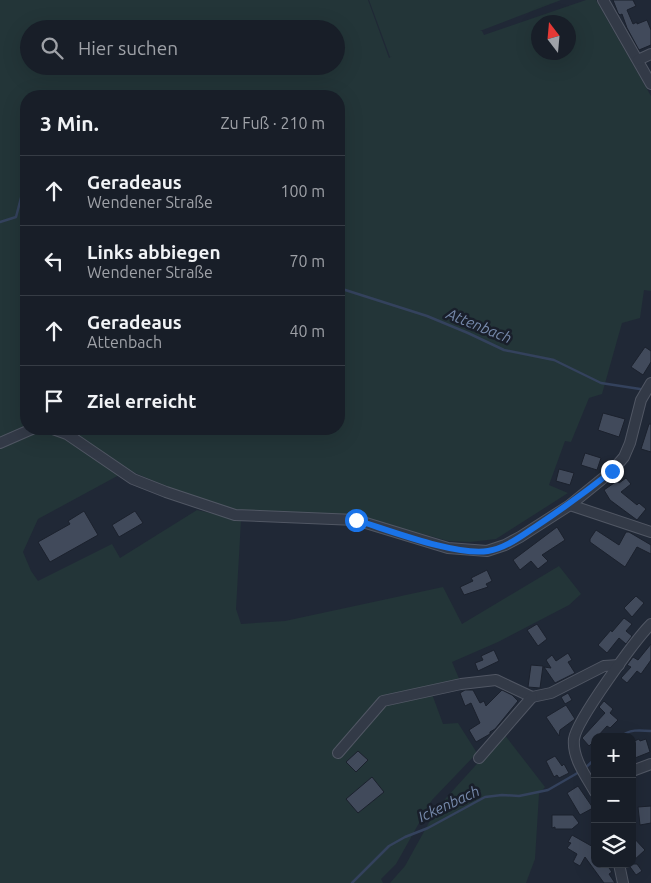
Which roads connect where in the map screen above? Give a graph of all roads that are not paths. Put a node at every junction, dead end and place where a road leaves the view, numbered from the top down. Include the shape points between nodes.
1 (603, 0) edge
2 (651, 54) edge
3 (638, 60) junction
4 (651, 84) edge
5 (651, 383) edge
6 (20, 434) edge
7 (68, 435) edge
8 (0, 442) edge
9 (570, 505) junction
10 (651, 532) edge
11 (651, 624) edge
12 (620, 665) junction
13 (532, 697) junction
14 (338, 753) dead end
15 (479, 758) dead end
16 (651, 764) edge
17 (636, 770) edge
18 (591, 784) edge
19 (620, 868) edge
20 (623, 883) edge

1 - 3 street
2 - 3 street
3 - 4 street
5 - 9 street via 641,400 624,457
6 - 8 street
7 - 9 street via 133,479 235,515 356,520 448,548 487,551 505,545
9 - 10 street
11 - 12 street
12 - 13 street via 604,666 552,693
12 - 18 street via 587,712 574,738 574,752
13 - 14 street via 496,680 461,684 383,702
13 - 15 street
16 - 17 street
19 - 20 street

